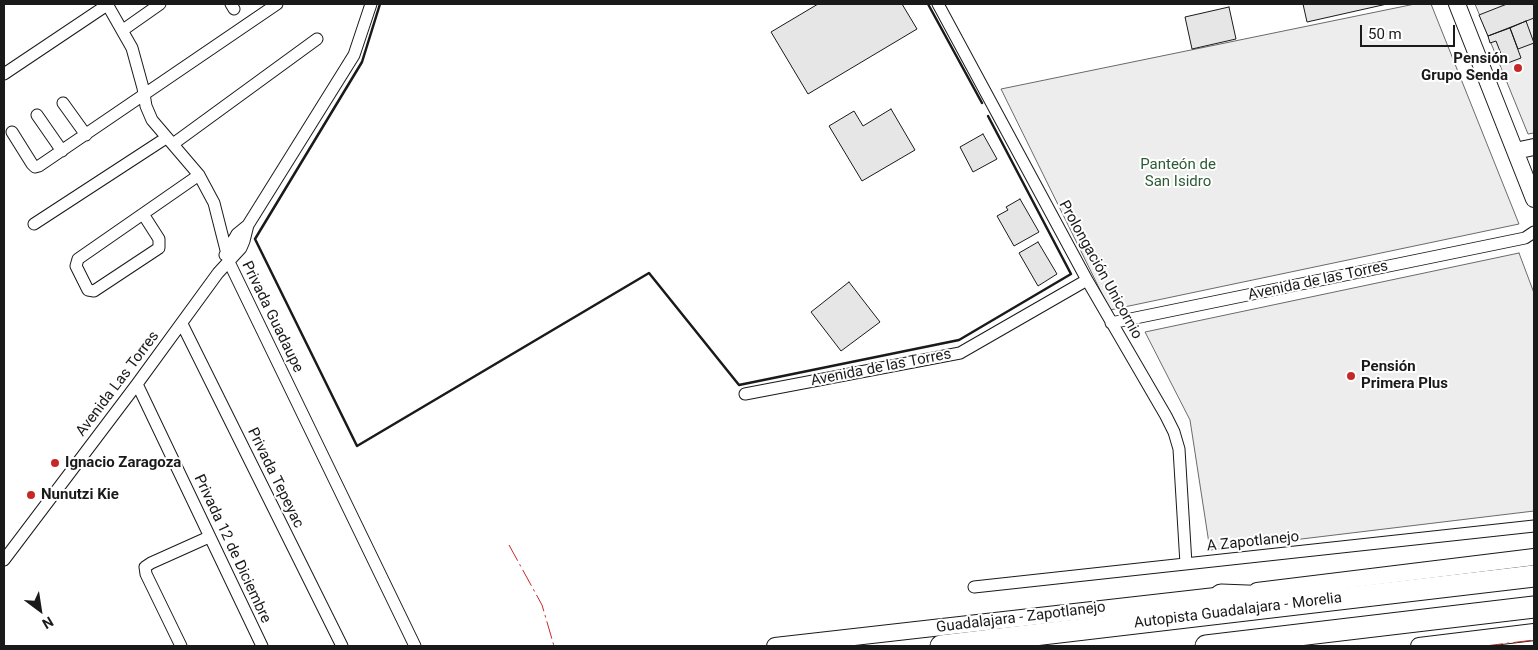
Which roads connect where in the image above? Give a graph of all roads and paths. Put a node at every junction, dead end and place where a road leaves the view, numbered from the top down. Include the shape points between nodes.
1 (107, 4) edge
2 (160, 4) edge
3 (276, 4) edge
4 (371, 4) edge
5 (938, 4) edge
6 (1457, 4) edge
7 (123, 30) junction
8 (317, 39) dead end
9 (4, 74) edge
10 (144, 93) junction
11 (63, 103) dead end
12 (37, 115) dead end
13 (12, 132) dead end
14 (86, 135) junction
15 (170, 141) junction
16 (1534, 147) edge
17 (62, 151) junction
18 (1515, 151) junction
19 (199, 175) junction
20 (1534, 199) edge
21 (143, 214) junction
22 (34, 224) dead end
23 (1531, 237) edge
24 (227, 258) junction
25 (1087, 280) junction
26 (1111, 323) junction
27 (182, 324) junction
28 (137, 384) junction
29 (746, 394) dead end
30 (1534, 526) edge
31 (209, 537) junction
32 (1534, 558) edge
33 (4, 560) edge
34 (1186, 564) junction
35 (1534, 576) edge
36 (974, 588) dead end
37 (1221, 595) junction
38 (1345, 599) junction
39 (1534, 607) edge
40 (1534, 632) edge
41 (181, 646) edge
42 (262, 646) edge
43 (342, 646) edge
44 (415, 646) edge
45 (775, 646) edge
46 (941, 646) edge
47 (1206, 646) edge
48 (1419, 646) edge

1 - 7 street, Privada Guadaupe
1 - 9 street
2 - 7 street
3 - 10 street
4 - 24 street, Avenida Las Torres via 354,55 248,225 236,234
5 - 25 street, Prolongación Unicornio
6 - 18 street
7 - 10 street, Privada Guadaupe via 132,48
8 - 15 street
10 - 14 street
10 - 15 street, Privada Guadaupe via 152,120
11 - 14 street
12 - 17 street
13 - 17 street via 35,167
14 - 17 street
15 - 19 street, Privada Guadaupe
15 - 22 street
16 - 18 street
18 - 20 street
19 - 21 street
19 - 24 street, Privada Guadaupe via 214,203
21 - 21 street via 159,239 159,248 90,292 76,266 78,260
23 - 26 street, Avenida de las Torres
24 - 27 street, Avenida Las Torres
24 - 44 street, Privada Guadaupe
25 - 26 street, Prolongación Unicornio
25 - 29 street, Avenida de las Torres via 960,353
26 - 34 street, Prolongación Unicornio via 1174,432 1179,449
27 - 28 street, Avenida Las Torres
27 - 43 street, Privada Tepeyac
28 - 31 street, Privada 12 de Diciembre
28 - 33 street, Avenida Las Torres
30 - 34 street, A Zapotlanejo
31 - 41 street via 145,567
31 - 42 street, Privada 12 de Diciembre
32 - 37 street, Guadalajara - Zapotlanejo
34 - 36 street, A Zapotlanejo
35 - 38 highway, Autopista Guadalajara - Morelia
37 - 38 highway
37 - 45 street, Guadalajara - Zapotlanejo
38 - 46 highway, Autopista Guadalajara - Morelia
39 - 47 highway, Autopista Guadalajara - Morelia
40 - 48 street

